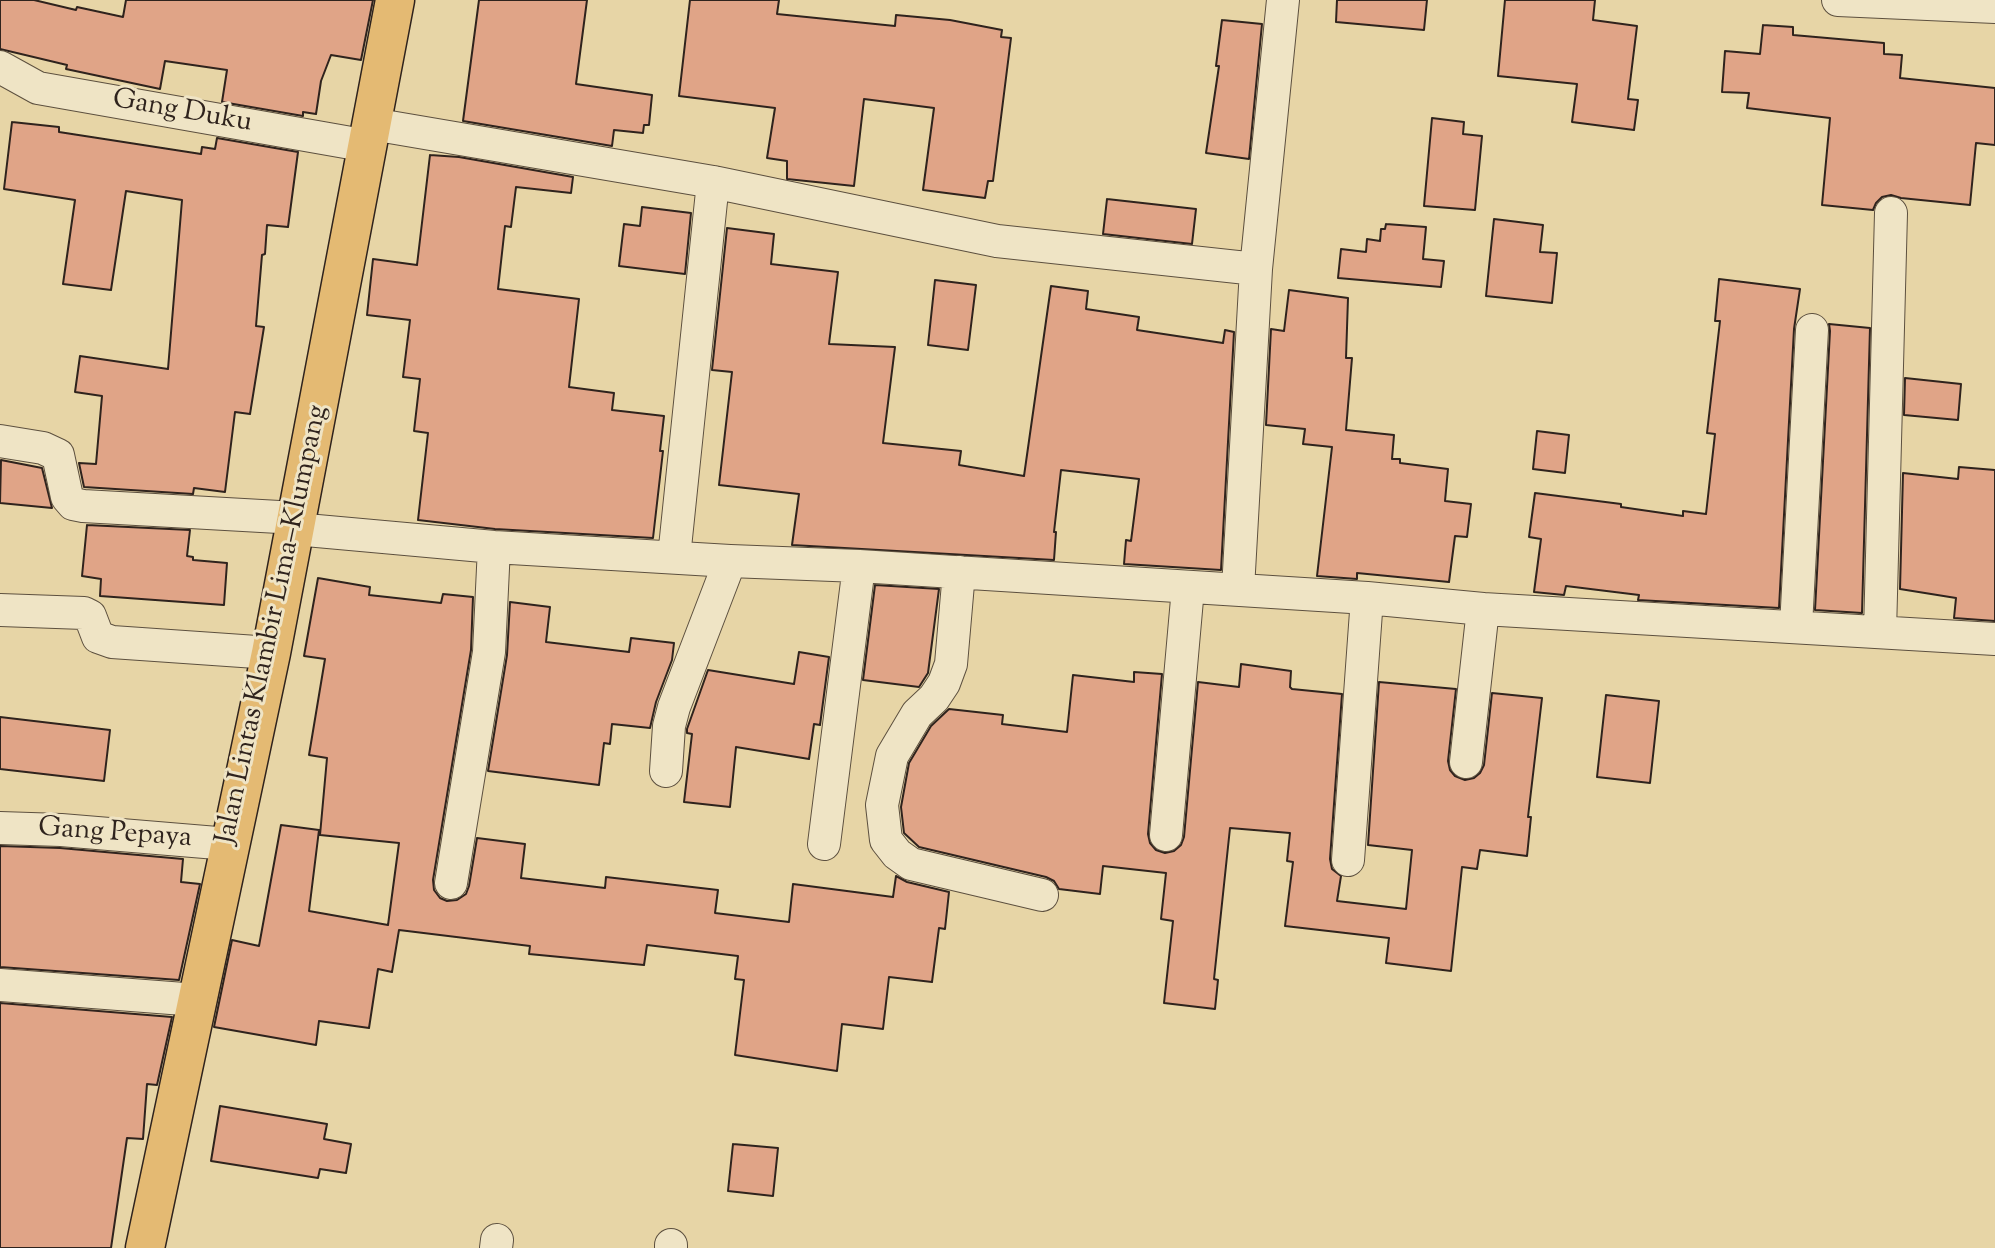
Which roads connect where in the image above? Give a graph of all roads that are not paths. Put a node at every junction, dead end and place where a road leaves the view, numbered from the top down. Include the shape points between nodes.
1 (395, 0) edge
2 (1283, 0) edge
3 (1838, 0) edge
4 (1995, 8) edge
5 (0, 67) edge
6 (370, 135) junction
7 (713, 182) junction
8 (1891, 213) dead end
9 (1256, 269) junction
10 (1812, 330) dead end
11 (0, 441) edge
12 (296, 523) junction
13 (494, 547) junction
14 (674, 558) junction
15 (730, 561) junction
16 (859, 566) junction
17 (959, 572) junction
18 (1188, 588) junction
19 (1238, 589) junction
20 (1367, 598) junction
21 (1483, 609) junction
22 (0, 610) edge
23 (1796, 626) junction
24 (1880, 632) junction
25 (1995, 639) edge
26 (271, 653) junction
27 (1466, 762) dead end
28 (666, 771) dead end
29 (0, 828) edge
30 (1166, 835) dead end
31 (229, 844) junction
32 (824, 844) dead end
33 (1348, 860) dead end
34 (451, 883) dead end
35 (1042, 895) dead end
36 (0, 985) edge
37 (197, 1000) junction
38 (145, 1248) edge

1 - 6 main road, Jalan Lintas Klambir Lima–Klumpang
2 - 9 street
3 - 4 street
5 - 6 street, Gang Duku via 38,88
6 - 7 street, Gang Duku
6 - 12 main road, Jalan Lintas Klambir Lima–Klumpang
7 - 9 street, Gang Duku via 997,241
7 - 14 street
8 - 24 street
9 - 19 street
10 - 23 street
11 - 12 street via 58,455 67,498 73,504
12 - 13 street
12 - 26 main road, Jalan Lintas Klambir Lima–Klumpang
13 - 14 street
13 - 34 street via 489,652
14 - 15 street
15 - 16 street
15 - 28 street via 674,707
16 - 17 street
16 - 32 street
17 - 18 street
17 - 35 street via 951,664 944,683 917,714 892,756 882,805 887,840 911,864
18 - 19 street
18 - 30 street
19 - 20 street
20 - 21 street
20 - 33 street
21 - 23 street
21 - 27 street
22 - 26 street via 84,613 90,616 98,636 112,642
23 - 24 street
24 - 25 street
26 - 31 main road, Jalan Lintas Klambir Lima–Klumpang
29 - 31 street, Gang Pepaya
31 - 37 main road, Jalan Lintas Klambir Lima–Klumpang
36 - 37 street
37 - 38 main road, Jalan Lintas Klambir Lima–Klumpang

